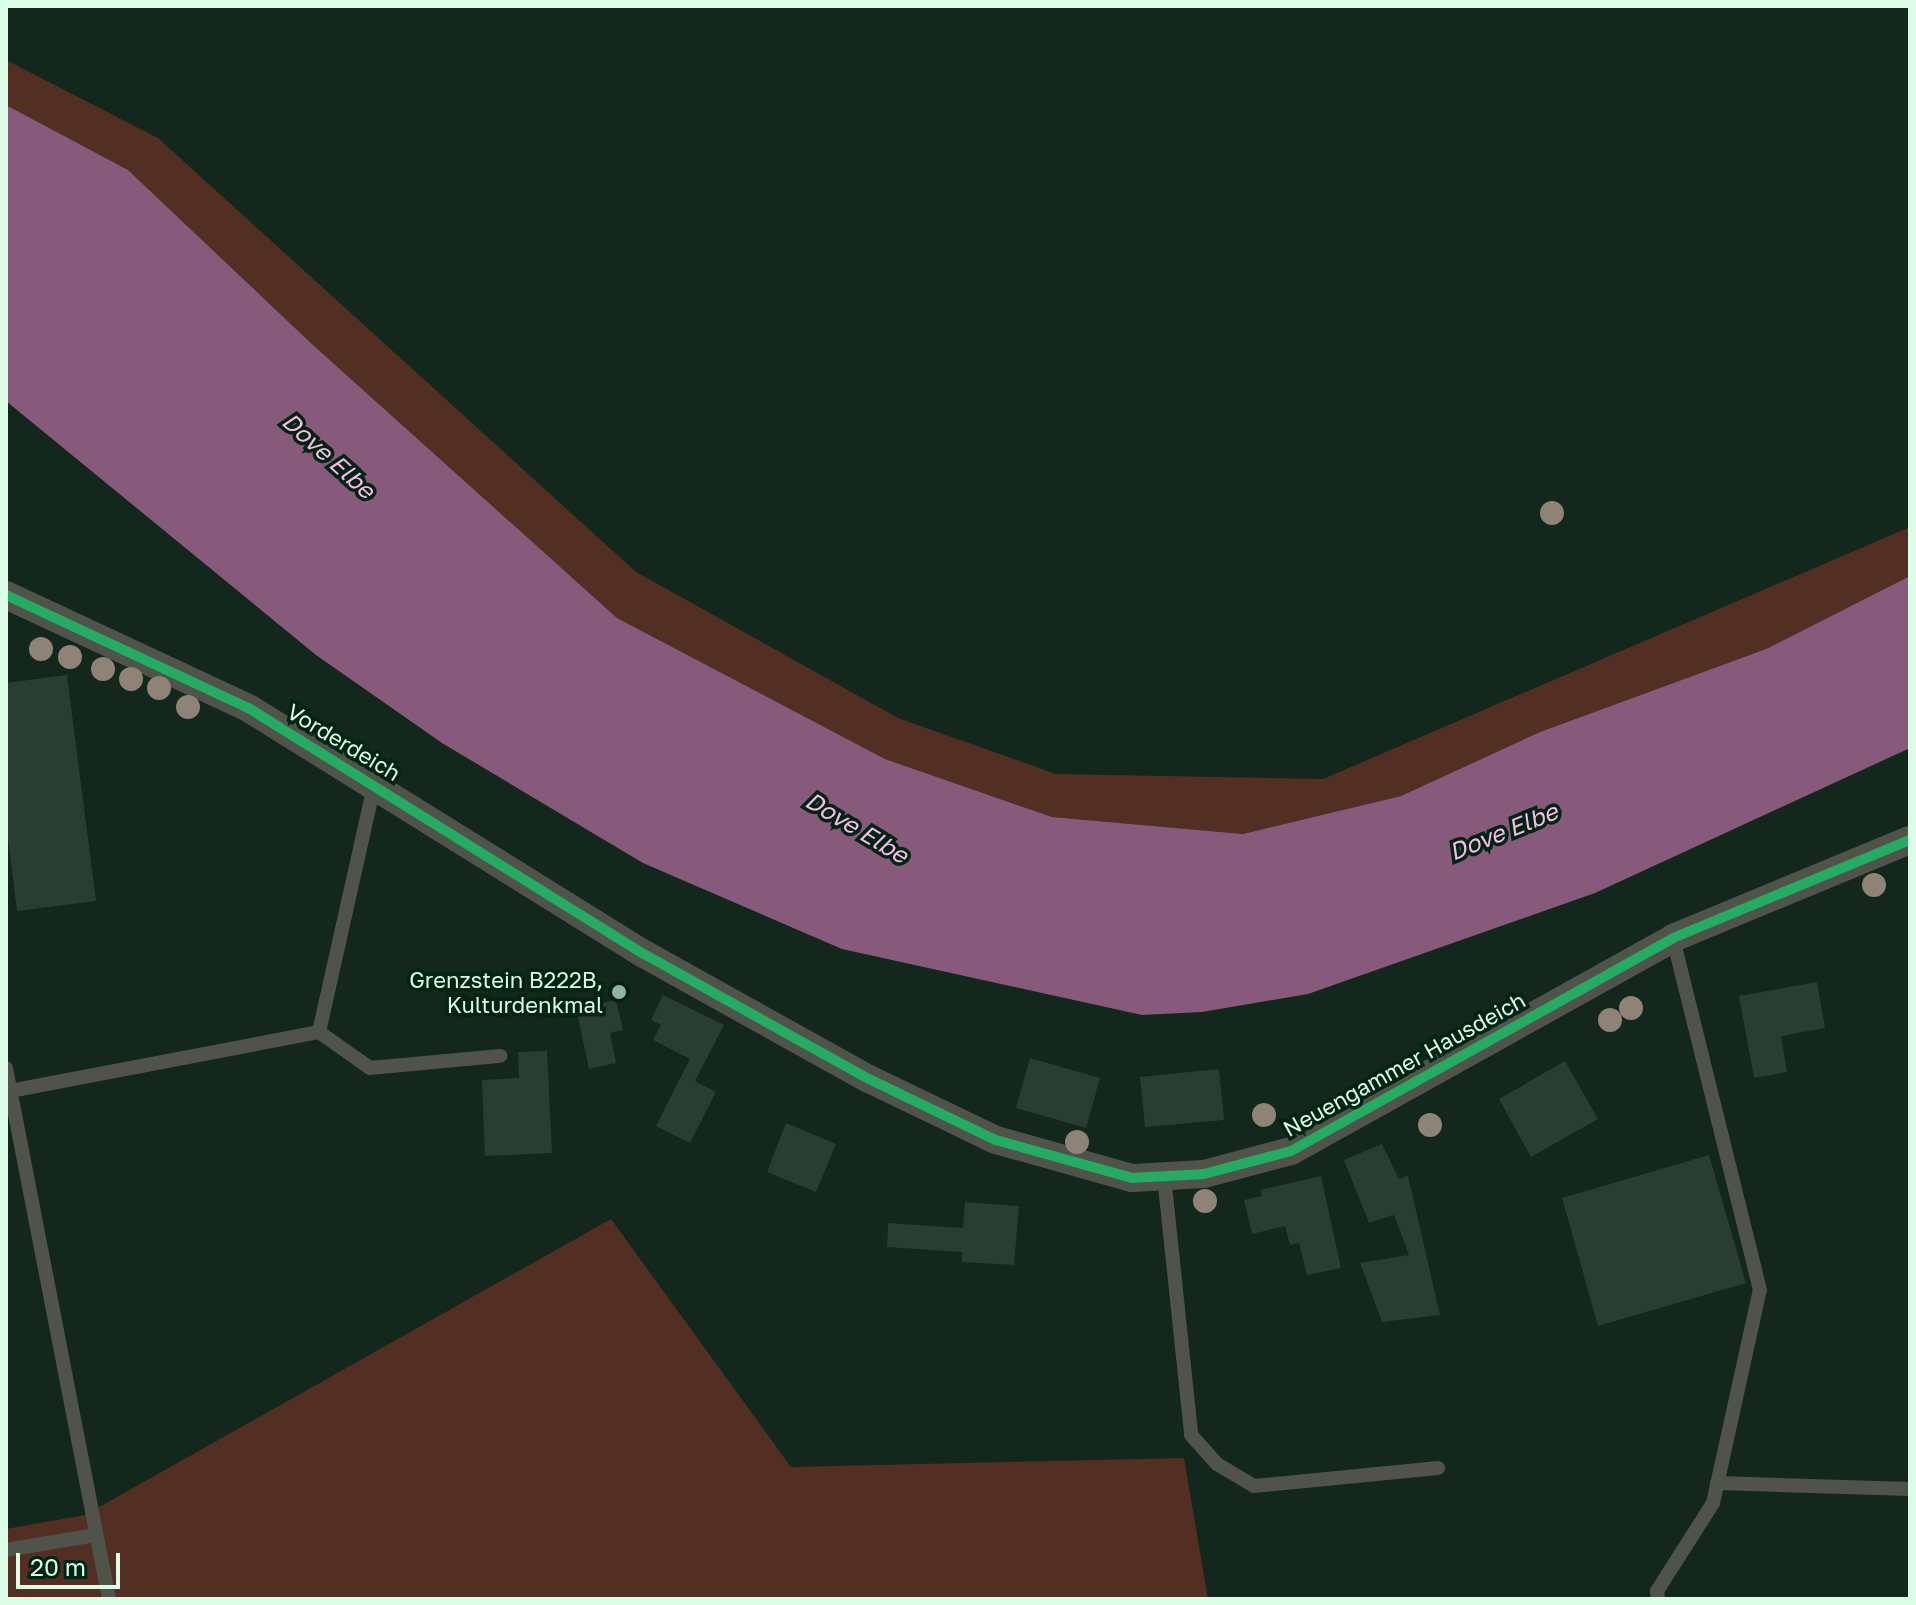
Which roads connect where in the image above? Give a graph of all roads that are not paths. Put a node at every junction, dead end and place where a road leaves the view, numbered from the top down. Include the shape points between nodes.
1 (6, 595) edge
2 (375, 783) junction
3 (1910, 840) edge
4 (1673, 938) junction
5 (644, 954) joint
6 (319, 1032) junction
7 (500, 1056) dead end
8 (6, 1068) edge
9 (10, 1091) junction
10 (1164, 1176) junction
11 (1438, 1468) dead end
12 (1717, 1483) junction
13 (1910, 1489) edge
14 (96, 1535) junction
15 (6, 1550) edge
16 (109, 1599) edge
17 (1658, 1599) edge

1 - 2 street, Vorderdeich via 250,709
2 - 5 street, Vorderdeich
2 - 6 lane
3 - 4 street, Neuengammer Hausdeich
4 - 10 street, Neuengammer Hausdeich via 1291,1151 1204,1174
4 - 12 lane via 1760,1290
5 - 10 street, Neuengammer Hausdeich via 869,1079 996,1140 1132,1178
6 - 7 lane via 370,1068
6 - 9 lane
8 - 9 lane
9 - 14 lane
10 - 11 lane via 1191,1435 1217,1464 1254,1486
12 - 13 lane
12 - 17 lane via 1713,1503 1657,1591
14 - 15 lane
14 - 16 lane

